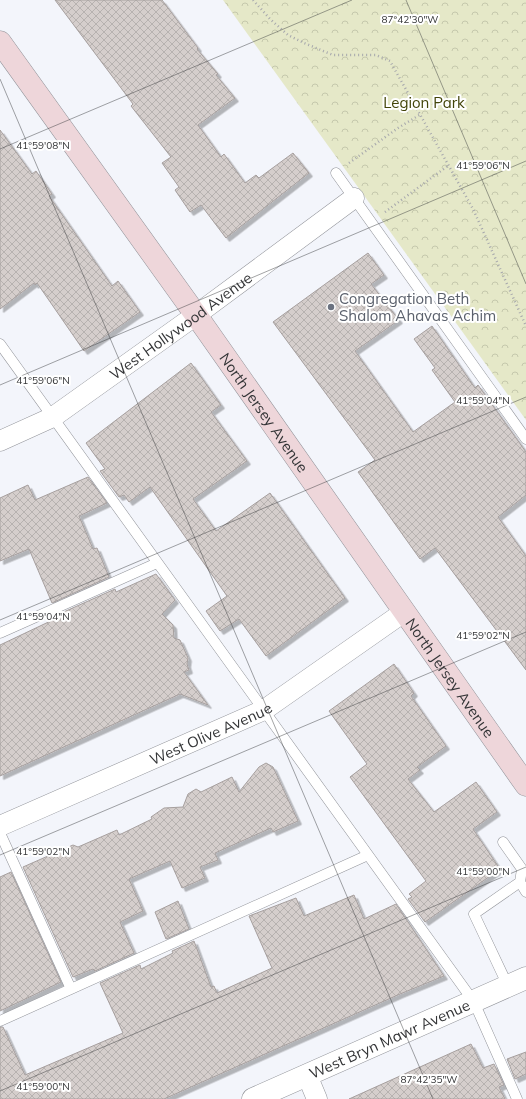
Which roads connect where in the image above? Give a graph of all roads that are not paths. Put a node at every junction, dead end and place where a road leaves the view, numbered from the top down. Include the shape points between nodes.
1 (0, 42) edge
2 (336, 173) road end
3 (354, 198) junction
4 (196, 315) junction
5 (0, 344) edge
6 (53, 417) junction
7 (526, 439) edge
8 (0, 441) edge
9 (158, 563) junction
10 (404, 612) junction
11 (0, 633) edge
12 (264, 710) junction
13 (526, 785) edge
14 (0, 826) edge
15 (0, 833) edge
16 (503, 842) dead end
17 (368, 855) junction
18 (520, 882) junction
19 (526, 892) edge
20 (517, 982) edge
21 (71, 989) junction
22 (474, 1002) junction
23 (0, 1021) edge
24 (307, 1075) junction
25 (253, 1099) edge
26 (317, 1099) edge
27 (517, 1099) edge

1 - 4 main road, North Jersey Avenue
2 - 3 lane
3 - 4 street, West Hollywood Avenue
3 - 7 lane
4 - 6 street, West Hollywood Avenue
4 - 10 main road, North Jersey Avenue
5 - 6 lane
6 - 8 street, West Hollywood Avenue
6 - 9 lane
9 - 11 lane
9 - 12 lane
10 - 12 street, West Olive Avenue
10 - 13 main road, North Jersey Avenue
12 - 14 street, West Olive Avenue
12 - 17 lane
15 - 21 lane
16 - 18 lane via 522,869
17 - 21 lane
17 - 22 lane
18 - 19 lane
18 - 20 lane via 474,914
20 - 22 street, West Bryn Mawr Avenue
21 - 23 lane
22 - 24 street, West Bryn Mawr Avenue
22 - 27 lane
24 - 25 street, West Bryn Mawr Avenue
24 - 26 street

